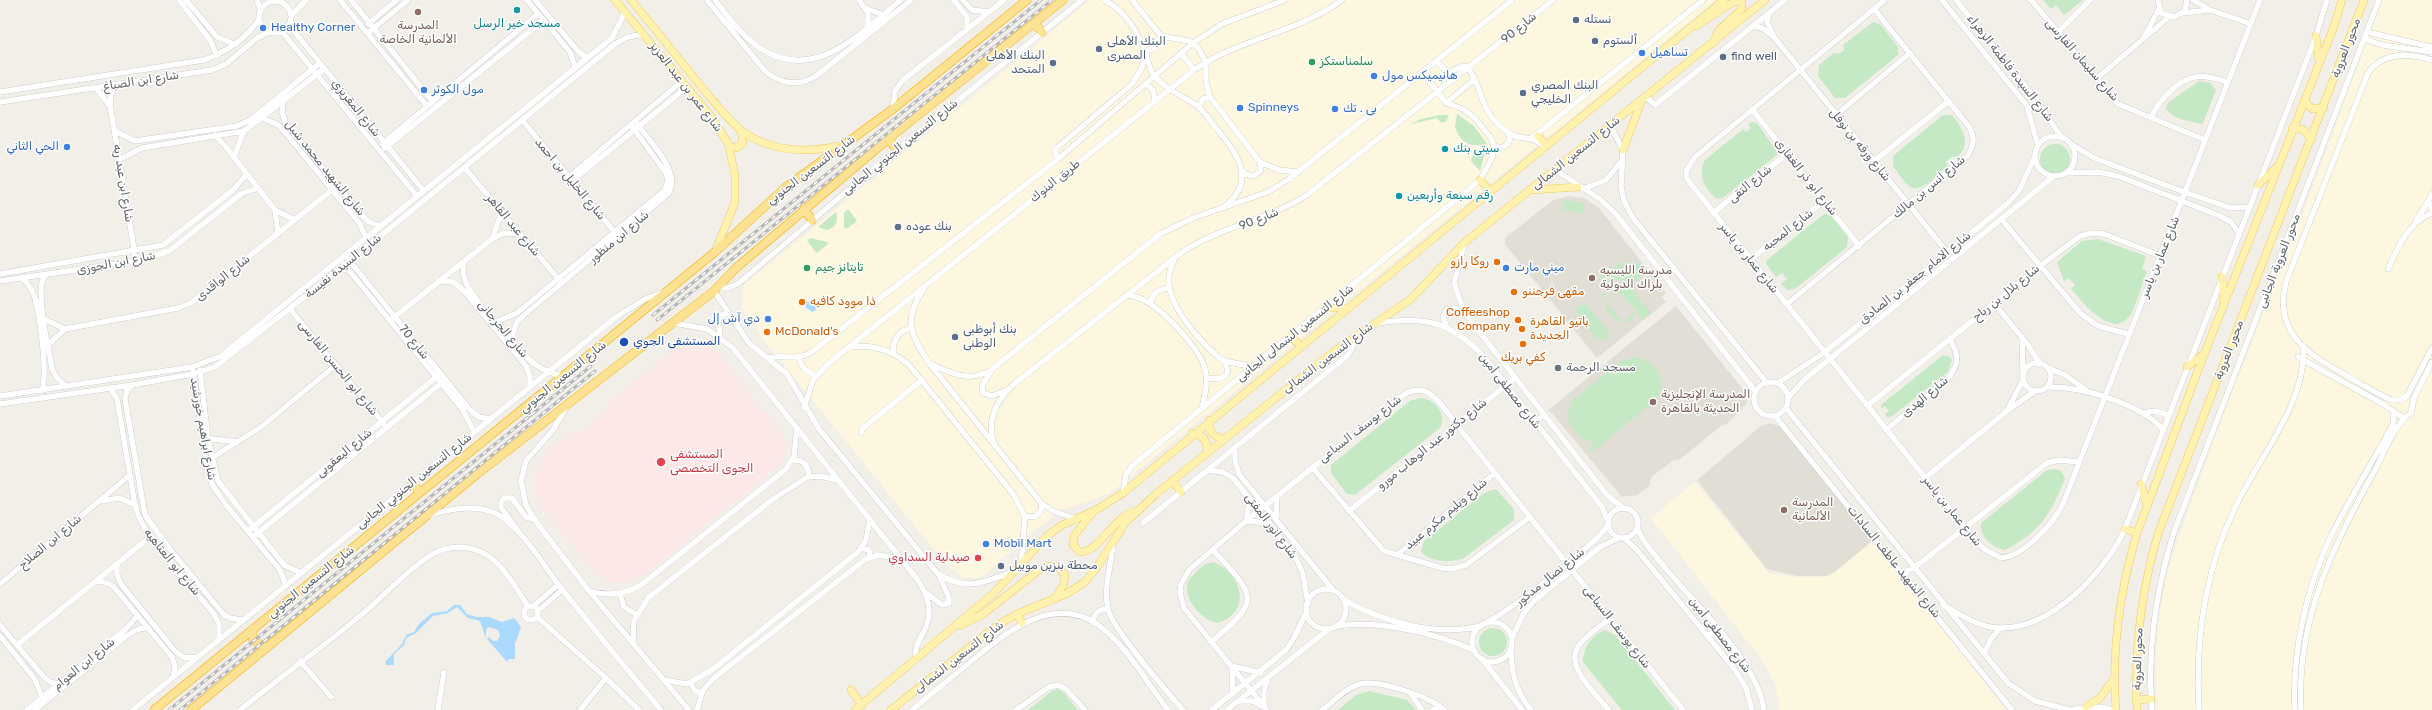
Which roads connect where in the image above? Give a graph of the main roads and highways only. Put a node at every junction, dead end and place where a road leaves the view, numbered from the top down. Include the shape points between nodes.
1 (615, 0) edge
2 (632, 0) edge
3 (1027, 0) edge
4 (1063, 0) edge
5 (1724, 0) edge
6 (1765, 0) edge
7 (2342, 0) edge
8 (2364, 0) edge
9 (1034, 23) junction
10 (1687, 30) junction
11 (1042, 32) road end
12 (2316, 36) road end
13 (1713, 43) junction
14 (2319, 63) junction
15 (1643, 100) junction
16 (2304, 100) junction
17 (2324, 106) junction
18 (2292, 129) junction
19 (741, 131) junction
20 (1535, 137) road end
21 (888, 139) junction
22 (2312, 139) junction
23 (845, 145) junction
24 (729, 147) junction
25 (1546, 147) junction
26 (897, 150) road end
27 (1623, 150) road end
28 (2280, 164) junction
29 (1480, 180) road end
30 (2258, 185) road end
31 (1580, 188) road end
32 (1530, 190) junction
33 (1490, 191) junction
34 (804, 210) junction
35 (812, 220) road end
36 (715, 252) junction
37 (2222, 277) road end
38 (2225, 303) junction
39 (1326, 308) road end
40 (1347, 308) junction
41 (1291, 336) road end
42 (1300, 346) junction
43 (2205, 352) junction
44 (2187, 367) road end
45 (1210, 420) junction
46 (1193, 433) junction
47 (1224, 439) junction
48 (1207, 452) junction
49 (1172, 481) junction
50 (412, 483) road end
51 (2141, 484) road end
52 (420, 492) junction
53 (1181, 492) road end
54 (2147, 505) junction
55 (1138, 510) junction
56 (1093, 512) junction
57 (2125, 529) road end
58 (2137, 533) junction
59 (1052, 601) junction
60 (1017, 614) junction
61 (1022, 624) road end
62 (956, 626) junction
63 (252, 630) junction
64 (266, 648) junction
65 (2115, 677) junction
66 (851, 690) dead end
67 (2151, 699) road end
68 (2136, 700) junction
69 (862, 704) junction
70 (2086, 707) road end
71 (154, 710) edge
72 (190, 710) edge
73 (855, 710) edge
74 (891, 710) edge
75 (2116, 710) edge
76 (2137, 710) edge

1 - 24 main road, شارع عمر بن عبد العزيز via 718,125
2 - 19 main road, شارع عمر بن عبد العزيز
3 - 23 highway, شارع التسعين الجنوبي
4 - 9 highway, شارع التسعين الجنوبي
5 - 10 main road, شارع التسعين الشمالى
6 - 13 main road, شارع التسعين الشمالى
7 - 14 main road, محور العروبة
8 - 17 main road, محور العروبة
9 - 11 highway
9 - 21 highway, شارع التسعين الجنوبي
10 - 13 main road via 1710,19 1735,1 1740,2 1742,9 1719,30
10 - 25 main road, شارع التسعين الشمالى
12 - 14 main road
13 - 15 main road, شارع التسعين الشمالى
14 - 16 main road, محور العروبة
15 - 27 main road
15 - 32 main road, شارع التسعين الشمالى
16 - 17 main road via 2312,109
16 - 18 main road, محور العروبة
17 - 22 main road, محور العروبة
18 - 22 main road via 2302,128
18 - 28 main road, محور العروبة
19 - 23 main road, شارع عمر بن عبد العزيز via 759,141 790,149 818,150
19 - 24 main road via 743,143 737,148
20 - 25 main road
21 - 26 highway
21 - 34 highway, شارع التسعين الجنوبي
22 - 68 main road, محور العروبة via 2158,534 2140,610
23 - 36 highway, شارع التسعين الجنوبي via 786,187
24 - 36 main road, شارع عمر بن عبد العزيز via 735,175 735,202
25 - 33 main road, شارع التسعين الشمالى
28 - 30 main road
28 - 38 main road, محور العروبة
29 - 33 main road
31 - 32 main road
32 - 47 main road, شارع التسعين الشمالى via 1464,243 1417,294 1354,336
33 - 40 main road, شارع التسعين الشمالى
34 - 35 highway
34 - 64 highway, شارع التسعين الجنوبي via 674,323 427,516
36 - 52 highway, شارع التسعين الجنوبي
37 - 38 main road
38 - 43 main road, محور العروبة
39 - 40 main road
40 - 42 main road, شارع التسعين الشمالى
41 - 42 main road
42 - 45 main road, شارع التسعين الشمالى
43 - 44 main road
43 - 54 main road, محور العروبة
45 - 46 main road, شارع التسعين الشمالى
45 - 47 main road via 1208,428 1212,434
46 - 48 main road via 1204,437 1208,444
46 - 56 main road, شارع التسعين الشمالى via 1123,493
47 - 48 main road, شارع التسعين الشمالى
48 - 49 main road, شارع التسعين الشمالى
49 - 53 main road
49 - 55 main road, شارع التسعين الشمالى
50 - 52 highway
51 - 54 main road
52 - 63 highway, شارع التسعين الجنوبي
54 - 58 main road, محور العروبة
55 - 56 main road via 1118,520 1090,550 1080,552 1073,545 1074,536
55 - 59 main road, شارع التسعين الشمالى via 1084,582
56 - 62 main road, شارع التسعين الشمالى via 1076,518 1047,536 1015,571
57 - 58 main road
58 - 65 main road, محور العروبة via 2121,600
59 - 60 main road, شارع التسعين الشمالى
59 - 62 main road via 1066,580 1061,569 1053,565 1039,570 982,614
60 - 61 main road
60 - 74 main road, شارع التسعين الشمالى via 991,630
62 - 69 main road, شارع التسعين الشمالى
63 - 64 highway via 253,640
63 - 71 highway, شارع التسعين الجنوبي
64 - 72 highway, شارع التسعين الجنوبي
65 - 70 main road via 2100,698
65 - 75 main road, محور العروبة
66 - 69 main road
67 - 68 main road
68 - 76 main road, محور العروبة
69 - 73 main road, شارع التسعين الشمالى

